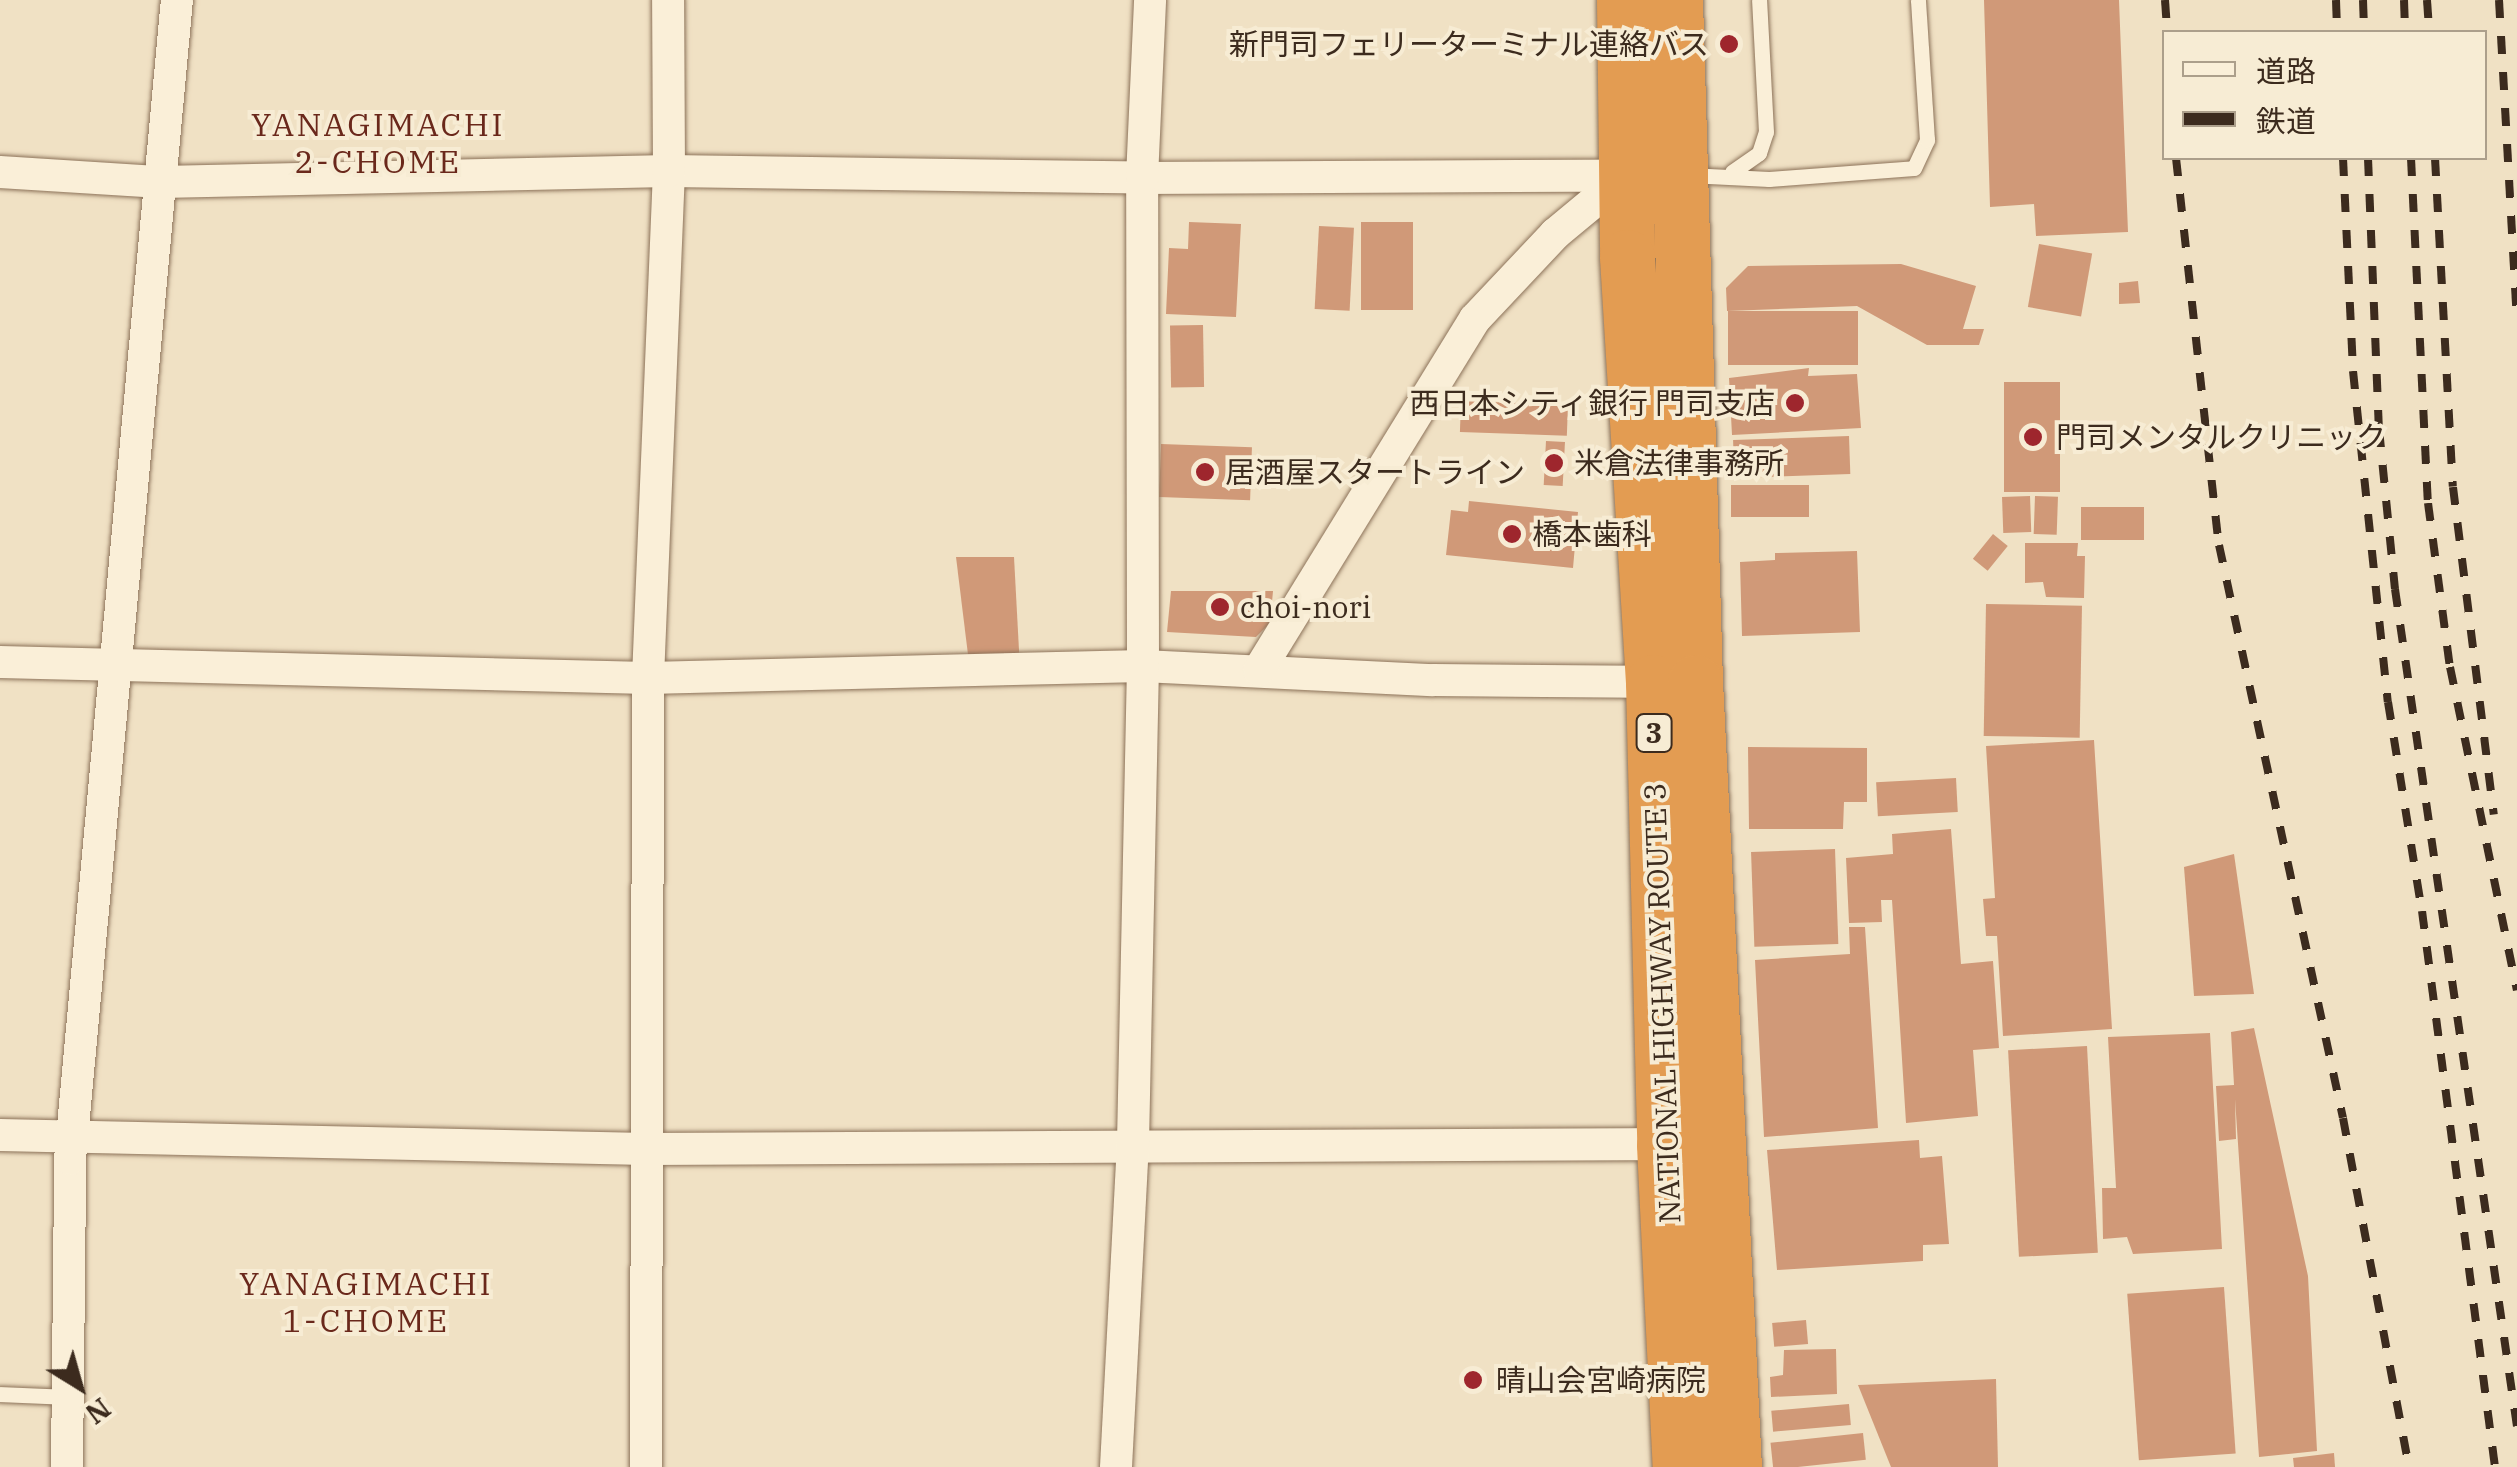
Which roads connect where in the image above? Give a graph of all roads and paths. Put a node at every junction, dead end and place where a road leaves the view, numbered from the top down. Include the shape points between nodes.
1 (177, 0) edge
2 (668, 0) edge
3 (1150, 0) edge
4 (1624, 0) edge
5 (1675, 0) edge
6 (1759, 0) edge
7 (1918, 0) edge
8 (669, 170) junction
9 (0, 172) edge
10 (1678, 174) junction
11 (1142, 178) junction
12 (161, 182) junction
13 (0, 662) edge
14 (119, 666) junction
15 (1143, 666) junction
16 (1260, 670) junction
17 (648, 678) junction
18 (1674, 682) junction
19 (0, 1135) edge
20 (72, 1141) junction
21 (1718, 1142) junction
22 (1133, 1143) junction
23 (1664, 1145) junction
24 (647, 1148) junction
25 (0, 1394) edge
26 (68, 1397) junction
27 (67, 1467) edge
28 (646, 1467) edge
29 (1116, 1467) edge
30 (1680, 1467) edge
31 (1734, 1467) edge

1 - 12 street
2 - 8 street
3 - 11 street
4 - 10 highway, NATIONAL HIGHWAY ROUTE 3 / 3
5 - 10 highway, NATIONAL HIGHWAY ROUTE 3 / 3
6 - 10 lane via 1766,132 1759,152
7 - 10 lane via 1926,140 1914,168 1768,180
8 - 11 street
8 - 12 street
8 - 17 street
9 - 12 street
10 - 11 street
10 - 16 street via 1555,234 1476,318
10 - 18 highway, NATIONAL HIGHWAY ROUTE 3 / 3
11 - 15 street
12 - 14 street
13 - 14 street
14 - 17 street
14 - 20 street
15 - 16 street
15 - 17 street
15 - 22 street
16 - 18 street
17 - 24 street
18 - 21 highway, NATIONAL HIGHWAY ROUTE 3 / 3
18 - 23 highway, NATIONAL HIGHWAY ROUTE 3 / 3
19 - 20 street
20 - 24 street
20 - 26 street
21 - 23 street
21 - 31 highway, NATIONAL HIGHWAY ROUTE 3 / 3
22 - 23 street
22 - 24 street
22 - 29 street
23 - 30 highway, NATIONAL HIGHWAY ROUTE 3 / 3
24 - 28 street
25 - 26 lane
26 - 27 street

